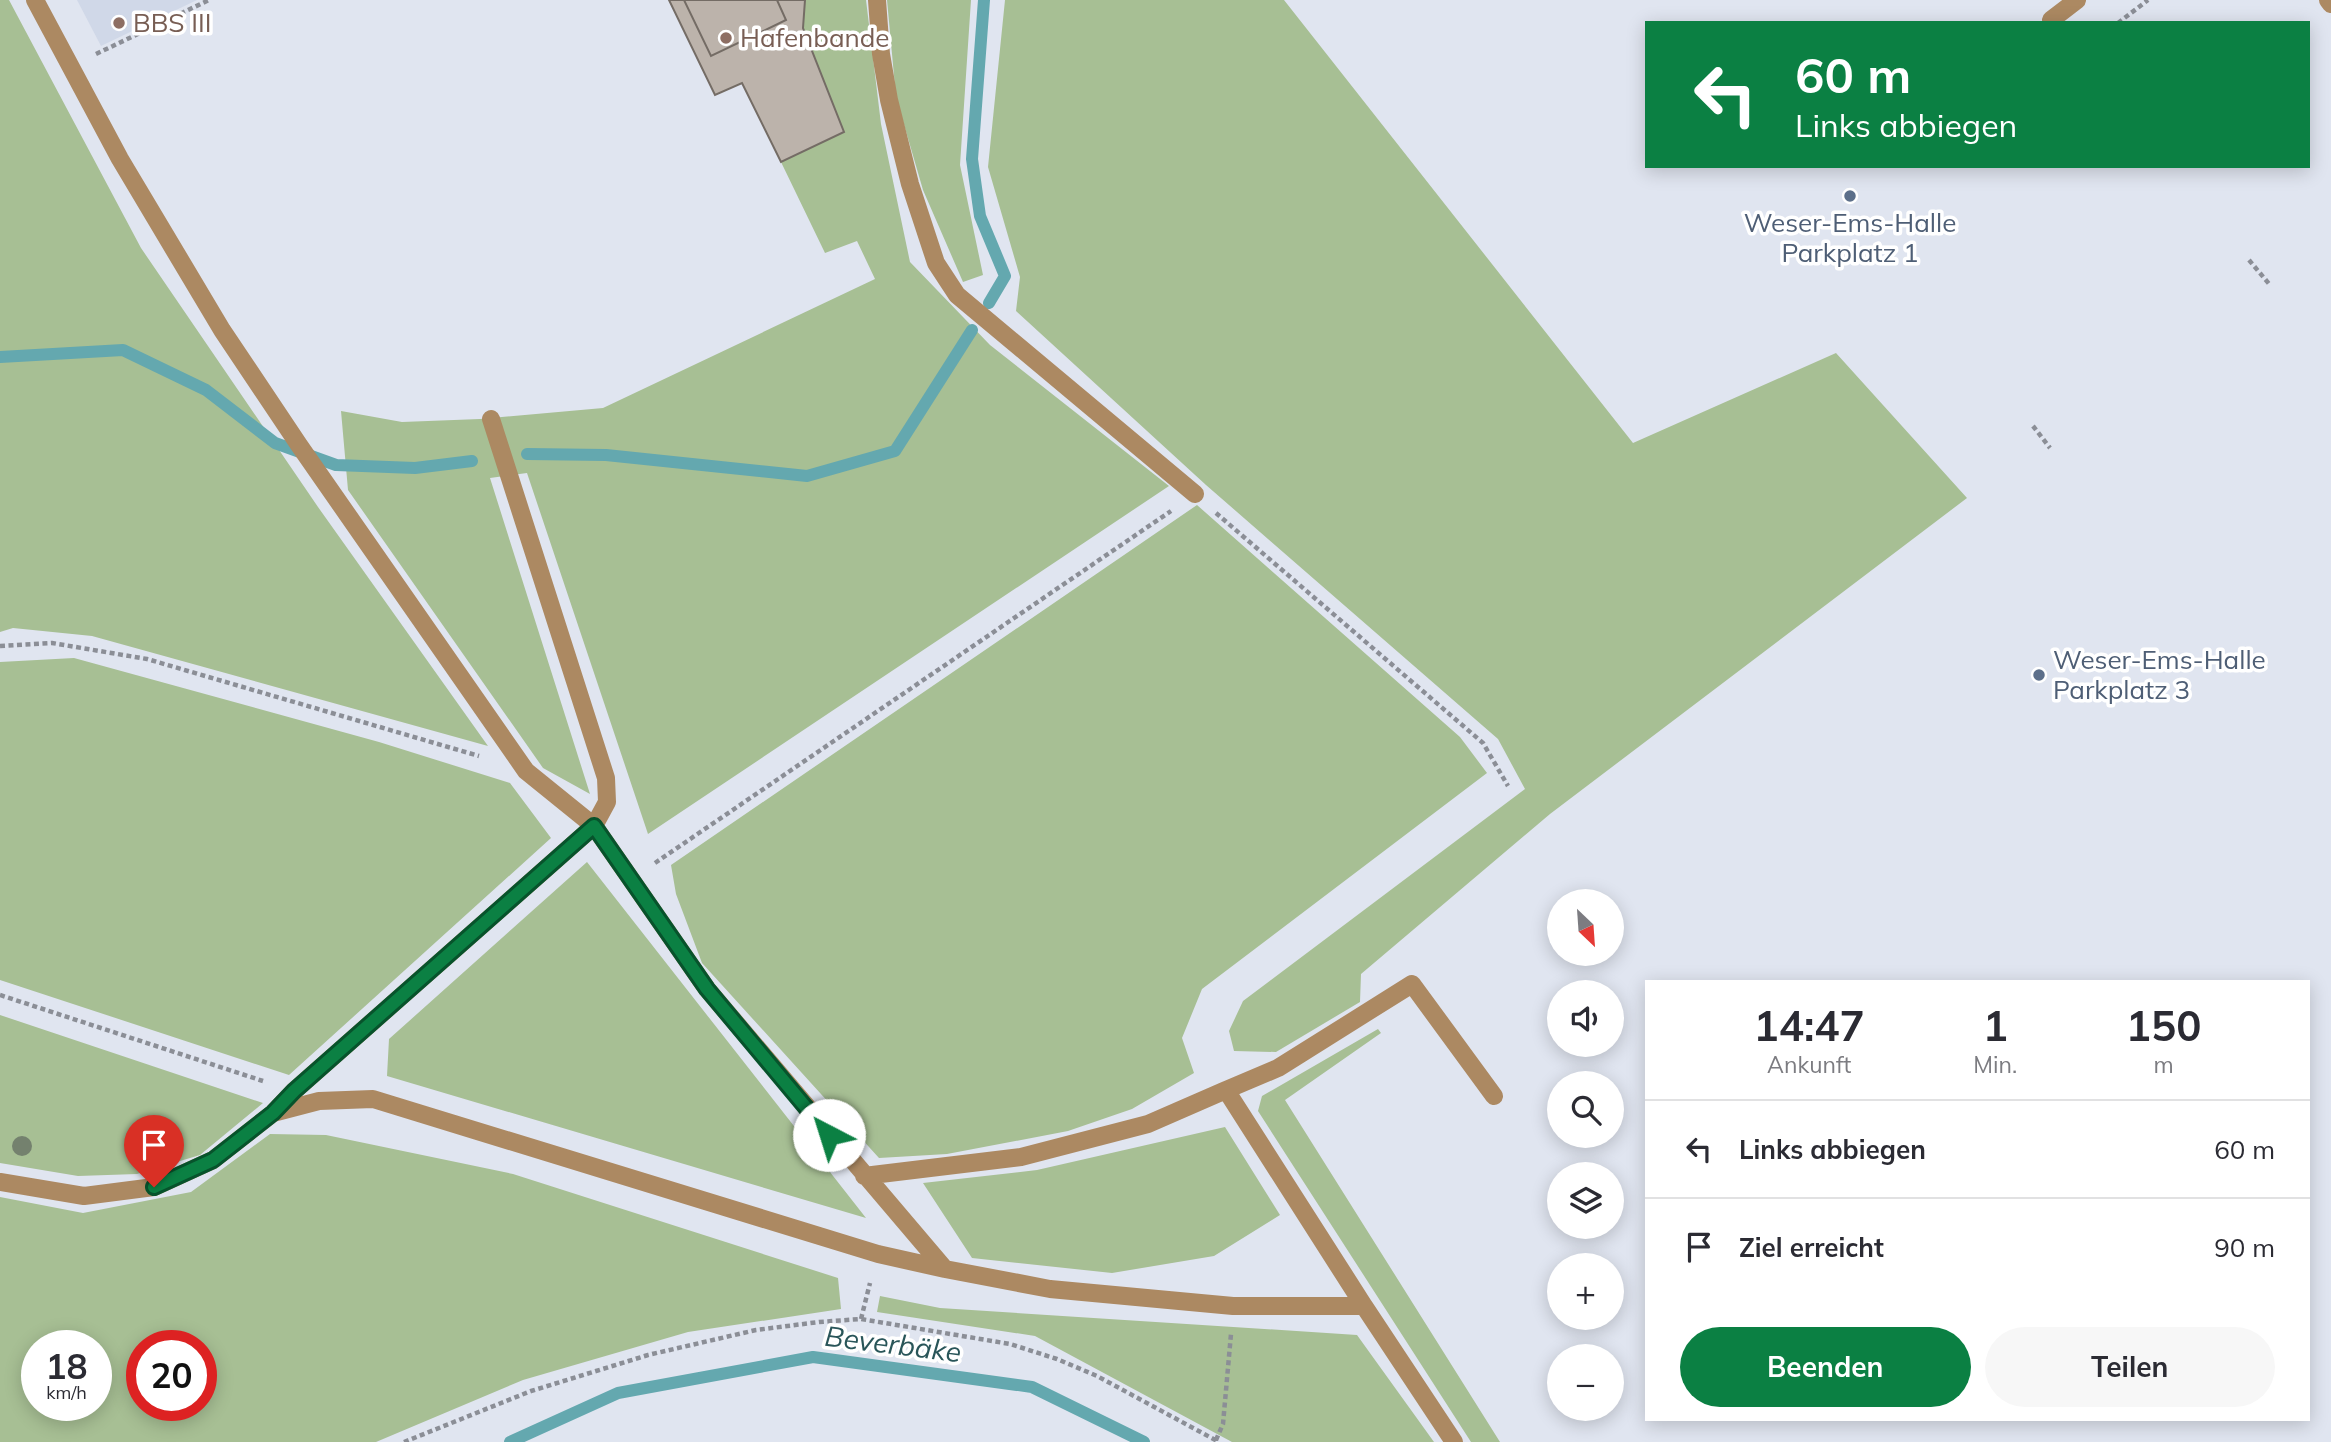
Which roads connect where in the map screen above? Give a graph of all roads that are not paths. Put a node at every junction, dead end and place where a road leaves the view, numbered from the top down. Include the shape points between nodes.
1 (35, 0) edge
2 (877, 0) edge
3 (2077, 0) edge
4 (2050, 20) dead end
5 (491, 419) dead end
6 (1195, 494) road end
7 (594, 826) junction
8 (1226, 1090) junction
9 (1494, 1096) dead end
10 (273, 1113) junction
11 (864, 1176) junction
12 (0, 1182) edge
13 (945, 1269) junction
14 (1364, 1306) junction
15 (1454, 1442) edge

1 - 7 lane via 160,227 299,445 526,771
2 - 6 lane via 881,54 896,132 936,263 957,295
3 - 4 lane
5 - 7 lane via 606,778 607,802
7 - 10 lane
7 - 11 lane via 707,989
8 - 9 lane via 1278,1068 1412,984
8 - 11 lane via 1148,1124 1021,1157
8 - 14 lane
10 - 12 lane via 213,1160 154,1187 83,1196
10 - 13 lane via 319,1101 373,1099 878,1254
11 - 13 lane
13 - 14 lane via 1050,1289 1233,1306
14 - 15 lane

